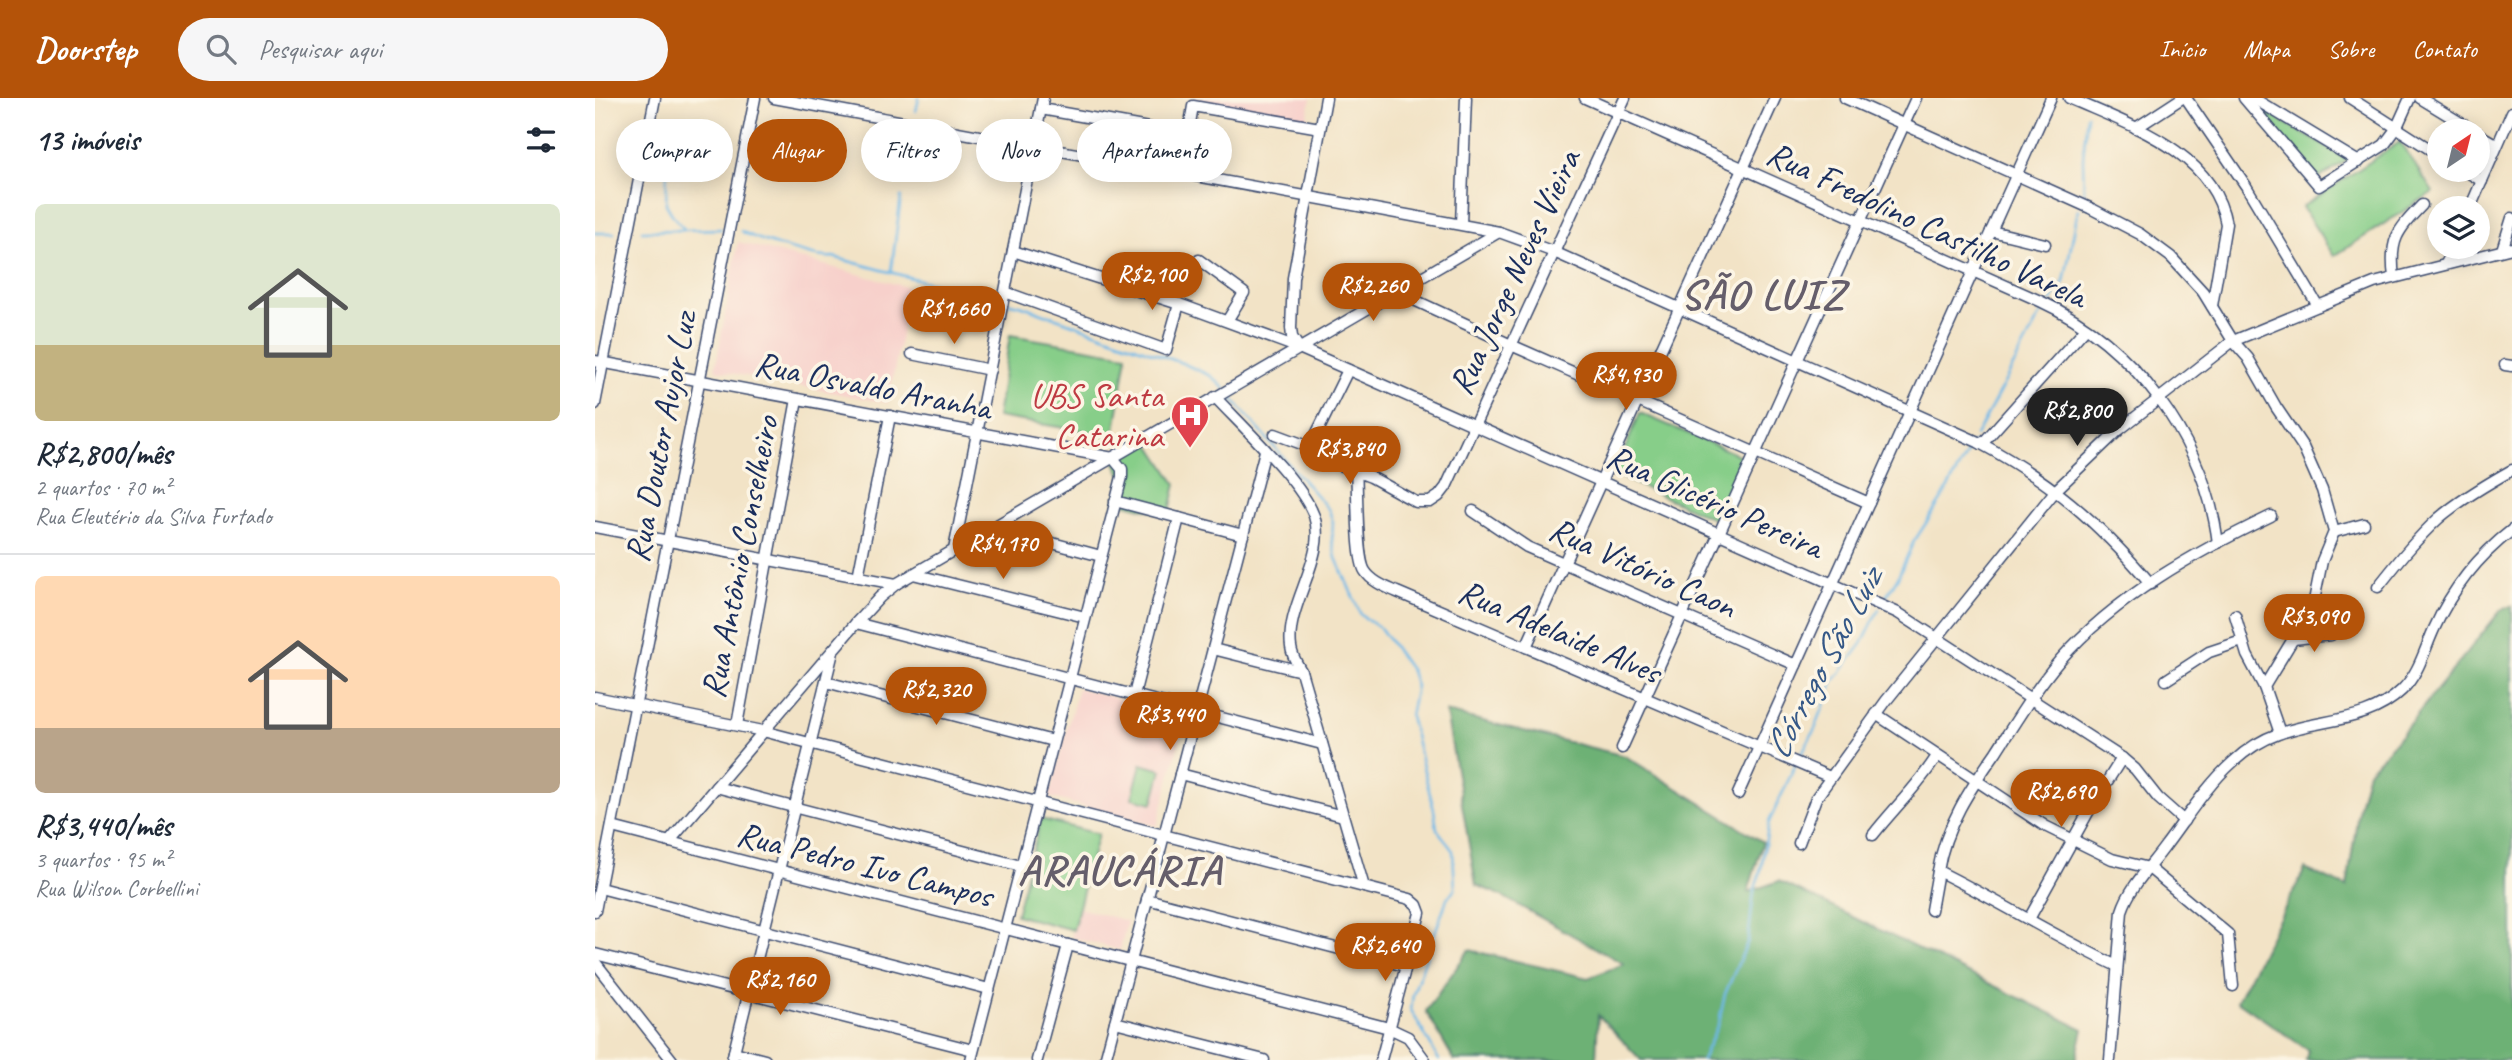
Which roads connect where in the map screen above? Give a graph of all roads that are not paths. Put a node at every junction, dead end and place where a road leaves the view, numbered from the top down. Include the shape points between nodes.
1 (655, 98) edge
2 (755, 98) edge
3 (773, 98) edge
4 (1326, 98) edge
5 (1466, 98) edge
6 (1585, 98) edge
7 (1625, 98) edge
8 (1775, 98) edge
9 (1845, 98) edge
10 (1916, 98) edge
11 (2051, 98) edge
12 (2069, 98) edge
13 (2184, 98) edge
14 (2244, 98) edge
15 (2253, 98) edge
16 (2350, 98) edge
17 (2410, 98) edge
18 (2420, 98) edge
19 (1042, 103) edge
20 (2512, 112) edge
21 (1618, 113) junction
22 (2455, 119) edge
23 (1904, 125) junction
24 (1320, 128) junction
25 (2136, 128) junction
26 (2396, 129) junction
27 (976, 135) edge
28 (2490, 141) edge
29 (2497, 145) junction
30 (2427, 148) edge
31 (1063, 151) edge
32 (2359, 162) junction
33 (2490, 162) edge
34 (1742, 169) junction
35 (2016, 175) junction
36 (1027, 182) edge
37 (1307, 196) junction
38 (2423, 205) dead end
39 (2512, 218) edge
40 (1860, 222) junction
41 (1461, 224) junction
42 (1991, 231) junction
43 (1499, 232) junction
44 (2045, 244) dead end
45 (2507, 249) edge
46 (1013, 251) junction
47 (1554, 252) junction
48 (2448, 259) edge
49 (1199, 260) dead end
50 (2446, 264) junction
51 (1973, 272) junction
52 (2394, 277) junction
53 (1397, 292) junction
54 (1004, 295) junction
55 (1179, 304) junction
56 (2212, 306) junction
57 (2318, 306) junction
58 (1679, 308) junction
59 (1227, 321) junction
60 (2086, 328) junction
61 (2233, 341) junction
62 (1511, 345) junction
63 (1299, 348) junction
64 (912, 354) dead end
65 (599, 361) edge
66 (1797, 361) junction
67 (990, 370) junction
68 (1348, 370) junction
69 (699, 380) junction
70 (1217, 395) junction
71 (2159, 398) junction
72 (797, 399) junction
73 (1638, 400) junction
74 (595, 404) edge
75 (1910, 411) junction
76 (890, 416) junction
77 (1474, 425) junction
78 (977, 433) junction
79 (1275, 435) dead end
80 (1980, 443) junction
81 (1310, 447) junction
82 (1265, 451) junction
83 (1756, 452) junction
84 (1113, 458) junction
85 (2512, 470) edge
86 (1356, 471) junction
87 (1601, 481) junction
88 (2056, 490) junction
89 (1115, 501) junction
90 (1869, 503) junction
91 (1473, 511) dead end
92 (2271, 516) dead end
93 (1179, 518) junction
94 (2364, 524) dead end
95 (595, 527) edge
96 (992, 527) junction
97 (2512, 530) edge
98 (2334, 532) junction
99 (1719, 534) junction
100 (1243, 535) junction
101 (668, 541) junction
102 (2218, 542) junction
103 (954, 550) junction
104 (1101, 556) junction
105 (767, 560) junction
106 (1564, 564) junction
107 (913, 574) junction
108 (858, 577) junction
109 (2151, 583) junction
110 (896, 584) junction
111 (1833, 584) junction
112 (2378, 587) dead end
113 (1682, 615) junction
114 (2235, 615) dead end
115 (1086, 617) junction
116 (856, 622) junction
117 (2330, 635) dead end
118 (1937, 638) junction
119 (2293, 639) junction
120 (2242, 641) junction
121 (1526, 647) junction
122 (834, 649) junction
123 (1213, 649) junction
124 (1796, 665) junction
125 (1301, 671) junction
126 (1070, 678) junction
127 (2166, 680) dead end
128 (826, 682) junction
129 (2264, 687) junction
130 (1134, 695) junction
131 (595, 697) edge
132 (1645, 698) junction
133 (2032, 699) junction
134 (636, 705) junction
135 (1197, 711) junction
136 (1876, 714) junction
137 (737, 725) junction
138 (763, 731) junction
139 (2280, 733) junction
140 (1053, 741) junction
141 (810, 744) junction
142 (1322, 744) junction
143 (1759, 747) junction
144 (1622, 748) dead end
145 (1937, 757) junction
146 (2122, 758) junction
147 (1180, 774) junction
148 (1830, 777) junction
149 (1975, 781) junction
150 (716, 787) junction
151 (1738, 794) dead end
152 (1037, 803) junction
153 (795, 807) junction
154 (1343, 816) junction
155 (2185, 821) junction
156 (612, 827) junction
157 (1164, 835) junction
158 (1873, 835) dead end
159 (2072, 841) junction
160 (669, 842) junction
161 (1799, 843) dead end
162 (1021, 866) junction
163 (2149, 869) junction
164 (779, 870) junction
165 (1938, 871) junction
166 (599, 881) edge
167 (1364, 887) junction
168 (1147, 899) junction
169 (1931, 910) dead end
170 (595, 911) edge
171 (2029, 919) junction
172 (1005, 928) junction
173 (764, 931) junction
174 (1067, 945) junction
175 (595, 954) edge
176 (1131, 961) junction
177 (595, 962) edge
178 (2117, 966) junction
179 (1405, 967) junction
180 (2233, 986) dead end
181 (989, 989) junction
182 (749, 993) junction
183 (1115, 1022) junction
184 (1389, 1028) junction
185 (972, 1055) edge
186 (733, 1056) edge
187 (672, 1060) edge
188 (765, 1060) edge
189 (1037, 1060) edge
190 (1105, 1060) edge
191 (1264, 1060) edge
192 (1381, 1060) edge
193 (1425, 1060) edge
194 (2110, 1060) edge

1 - 65 street
2 - 69 street, Rua Doutor Aujor Luz
3 - 27 street
4 - 24 street
5 - 41 street
6 - 21 street, Rua Fredolino Castilho Varela
7 - 21 street, Rua Jorge Neves Vieira
8 - 34 street
9 - 23 street
10 - 23 street
11 - 35 street
12 - 25 street
13 - 25 street
13 - 57 street via 2254,199
14 - 32 street via 2319,186
15 - 32 street
16 - 26 street
17 - 26 street
18 - 22 street
19 - 24 street via 1188,135 1193,106
20 - 29 street
21 - 34 street, Rua Fredolino Castilho Varela
21 - 47 street, Rua Jorge Neves Vieira
23 - 35 street
23 - 40 street
24 - 37 street
25 - 56 street via 2191,163 2221,203 2225,238
26 - 30 street
26 - 32 street
28 - 29 street
29 - 33 street
31 - 37 street
34 - 40 street, Rua Fredolino Castilho Varela
34 - 58 street
35 - 42 street
35 - 56 street via 2148,239 2187,273
36 - 46 street
37 - 41 street
37 - 63 street via 1291,319 1292,337
38 - 52 street via 2394,241
39 - 45 street
40 - 51 street, Rua Fredolino Castilho Varela
40 - 66 street
41 - 43 street
42 - 44 street
42 - 51 street
43 - 47 street
43 - 53 street
45 - 50 street
46 - 54 street
46 - 55 street, Rua Glicério Pereira
47 - 58 street
47 - 62 street, Rua Jorge Neves Vieira
48 - 50 street
49 - 59 street via 1244,293
50 - 52 street
51 - 60 street, Rua Fredolino Castilho Varela via 2056,308
51 - 75 street
52 - 57 street
53 - 62 street
53 - 63 street
54 - 55 street via 1166,350
54 - 67 street
55 - 59 street, Rua Glicério Pereira
56 - 61 street
57 - 61 street
58 - 66 street
58 - 73 street
59 - 63 street, Rua Glicério Pereira
60 - 71 street, Rua Fredolino Castilho Varela via 2135,370
60 - 80 street
61 - 71 street
61 - 98 street via 2303,447
62 - 73 street
62 - 77 street, Rua Jorge Neves Vieira
63 - 68 street, Rua Glicério Pereira
63 - 70 street
64 - 67 street
65 - 69 street, Rua Osvaldo Aranha
65 - 74 street
66 - 75 street
66 - 83 street
67 - 78 street
68 - 77 street, Rua Glicério Pereira
68 - 81 street
69 - 72 street, Rua Osvaldo Aranha
69 - 101 street, Rua Doutor Aujor Luz
70 - 82 street
70 - 84 street
71 - 88 street
71 - 102 street, Rua Fredolino Castilho Varela via 2199,468 2212,503
72 - 76 street, Rua Osvaldo Aranha
72 - 105 street, Rua Antônio Conselheiro
73 - 83 street
73 - 87 street
75 - 80 street
75 - 90 street
76 - 78 street, Rua Osvaldo Aranha
76 - 108 street
77 - 86 street, Rua Jorge Neves Vieira via 1443,492 1430,502 1416,502
77 - 87 street, Rua Glicério Pereira
78 - 84 street, Rua Osvaldo Aranha
78 - 103 street
79 - 81 street
80 - 88 street
81 - 86 street via 1331,462
82 - 100 street
82 - 125 street via 1300,492 1317,532 1290,638
83 - 90 street
83 - 99 street
84 - 89 street via 1122,469
84 - 96 street
85 - 112 street via 2441,517
86 - 121 street, Rua Adelaide Alves via 1361,558 1366,573 1390,589
87 - 99 street, Rua Glicério Pereira
87 - 106 street
88 - 109 street via 2101,529
88 - 118 street
89 - 93 street
89 - 104 street
90 - 111 street
91 - 106 street, Rua Vitório Caon via 1521,544
92 - 102 street
93 - 100 street
93 - 130 street
94 - 98 street
95 - 101 street
96 - 103 street
96 - 104 street
97 - 139 street via 2484,553 2460,583 2402,690 2359,716
98 - 119 street via 2322,561 2313,606
99 - 111 street, Rua Glicério Pereira
99 - 113 street
100 - 123 street
101 - 105 street
101 - 134 street, Rua Doutor Aujor Luz
102 - 109 street
103 - 107 street
104 - 115 street
105 - 108 street
105 - 137 street, Rua Antônio Conselheiro
106 - 113 street, Rua Vitório Caon
106 - 121 street
107 - 110 street
107 - 115 street
108 - 110 street
109 - 133 street via 2081,638
110 - 116 street
111 - 118 street, Rua Glicério Pereira via 1889,609
111 - 124 street
113 - 124 street, Rua Vitório Caon
113 - 132 street
114 - 120 street
115 - 126 street
116 - 122 street
116 - 126 street
117 - 119 street
118 - 133 street, Rua Glicério Pereira
118 - 136 street
119 - 129 street
120 - 127 street via 2209,652
120 - 129 street
121 - 132 street, Rua Adelaide Alves
122 - 128 street
122 - 138 street
123 - 125 street
123 - 135 street
124 - 143 street
125 - 142 street
126 - 130 street
126 - 140 street
128 - 140 street
128 - 141 street
129 - 139 street
130 - 135 street
131 - 134 street
132 - 143 street, Rua Adelaide Alves
132 - 144 street
133 - 146 street, Rua Glicério Pereira
133 - 149 street
134 - 137 street
134 - 156 street, Rua Doutor Aujor Luz
135 - 142 street
135 - 147 street
136 - 145 street
136 - 148 street
137 - 138 street
138 - 141 street
138 - 150 street
139 - 155 street via 2231,763
140 - 152 street
141 - 152 street
141 - 153 street
142 - 154 street
143 - 148 street, Rua Adelaide Alves
143 - 151 street
145 - 149 street
145 - 158 street
146 - 155 street, Rua Glicério Pereira
146 - 159 street
147 - 154 street
147 - 157 street
148 - 161 street via 1812,807
149 - 159 street
149 - 165 street via 1945,839
150 - 153 street
150 - 160 street
152 - 157 street
152 - 162 street
153 - 162 street
153 - 164 street
154 - 167 street
155 - 163 street
156 - 160 street, Rua Pedro Ivo Campos
156 - 166 street, Rua Doutor Aujor Luz
157 - 167 street
157 - 168 street
159 - 163 street
159 - 171 street
160 - 164 street, Rua Pedro Ivo Campos
162 - 172 street
163 - 178 street via 2122,911
163 - 180 street via 2228,934
164 - 172 street, Rua Pedro Ivo Campos
164 - 173 street
165 - 169 street
165 - 171 street
166 - 170 street, Rua Doutor Aujor Luz
166 - 173 street
167 - 179 street via 1417,905 1420,913
168 - 176 street
168 - 179 street
171 - 178 street
172 - 174 street, Rua Pedro Ivo Campos
172 - 181 street
173 - 181 street
173 - 182 street
174 - 176 street, Rua Pedro Ivo Campos
174 - 189 street
175 - 182 street
176 - 183 street
176 - 184 street, Rua Pedro Ivo Campos
177 - 187 street
178 - 194 street
179 - 184 street
181 - 185 street
182 - 185 street
182 - 186 street
183 - 190 street
183 - 191 street
184 - 192 street
184 - 193 street via 1408,1037
186 - 188 street

